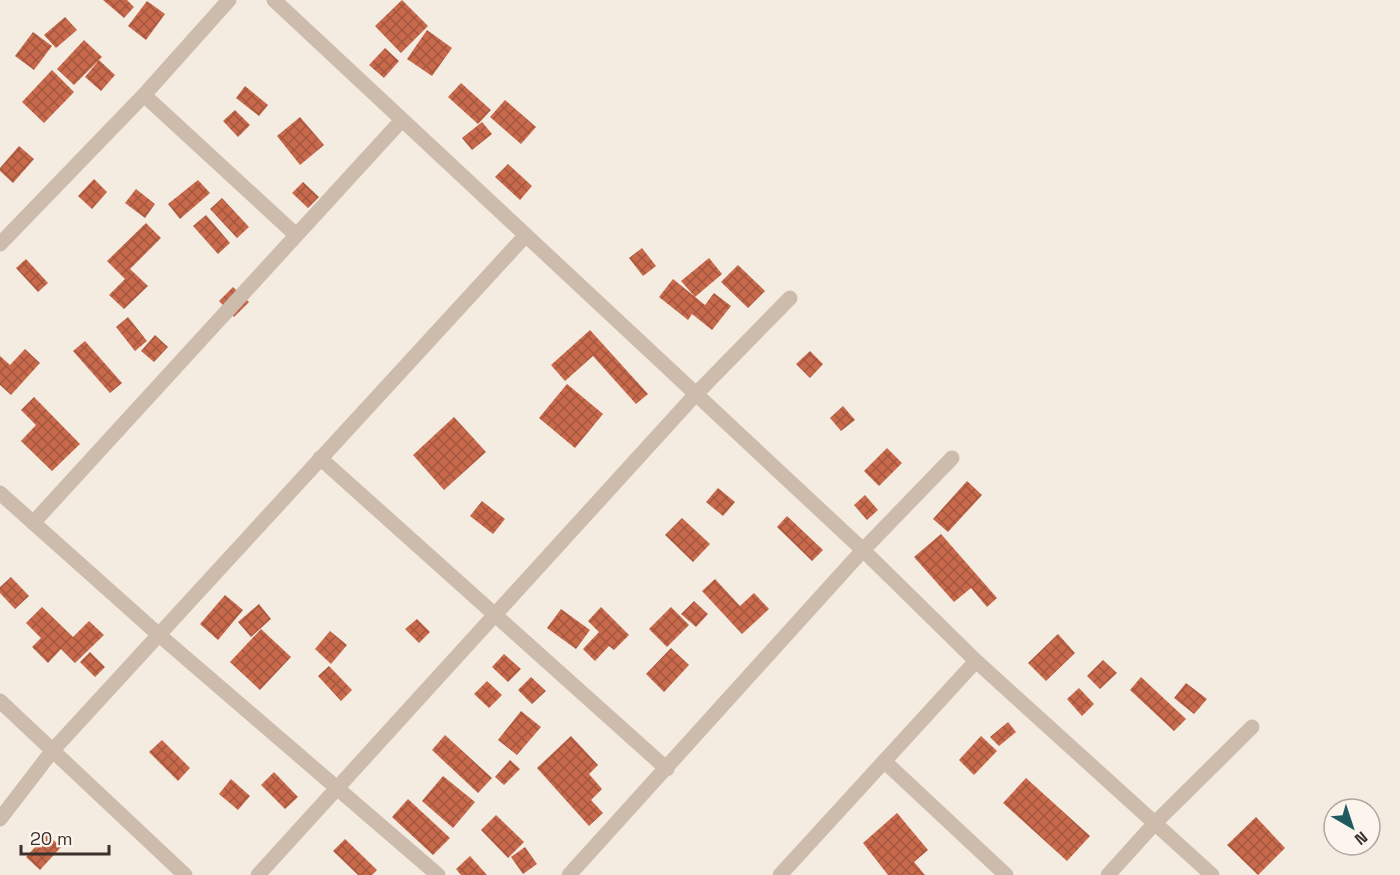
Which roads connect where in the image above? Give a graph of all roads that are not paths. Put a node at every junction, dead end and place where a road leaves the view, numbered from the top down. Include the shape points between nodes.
1 (230, 0) edge
2 (273, 0) edge
3 (144, 95) junction
4 (401, 121) junction
5 (296, 235) junction
6 (526, 235) junction
7 (0, 244) edge
8 (790, 298) dead end
9 (695, 394) junction
10 (320, 458) junction
11 (952, 458) dead end
12 (0, 493) edge
13 (33, 523) junction
14 (863, 550) junction
15 (496, 613) junction
16 (158, 634) junction
17 (976, 661) junction
18 (0, 701) edge
19 (1252, 727) dead end
20 (53, 750) junction
21 (884, 761) junction
22 (668, 770) junction
23 (337, 788) junction
24 (0, 819) edge
25 (1155, 824) junction
26 (185, 875) edge
27 (258, 875) edge
28 (438, 875) edge
29 (569, 875) edge
30 (780, 875) edge
31 (1006, 875) edge
32 (1108, 875) edge
33 (1212, 875) edge

1 - 3 street
2 - 4 street
3 - 5 street
3 - 7 street
4 - 5 street
4 - 6 street
5 - 13 street
6 - 9 street
6 - 10 street
8 - 9 street
9 - 14 street
9 - 15 street
10 - 15 street
10 - 16 street
11 - 14 street
12 - 13 street
13 - 16 street
14 - 17 street
14 - 22 street
15 - 22 street
15 - 23 street
16 - 20 street
16 - 23 street
17 - 21 street
17 - 25 street
18 - 20 street
19 - 25 street
20 - 24 street
20 - 26 street
21 - 30 street
21 - 31 street
22 - 29 street
23 - 27 street
23 - 28 street
25 - 32 street
25 - 33 street

